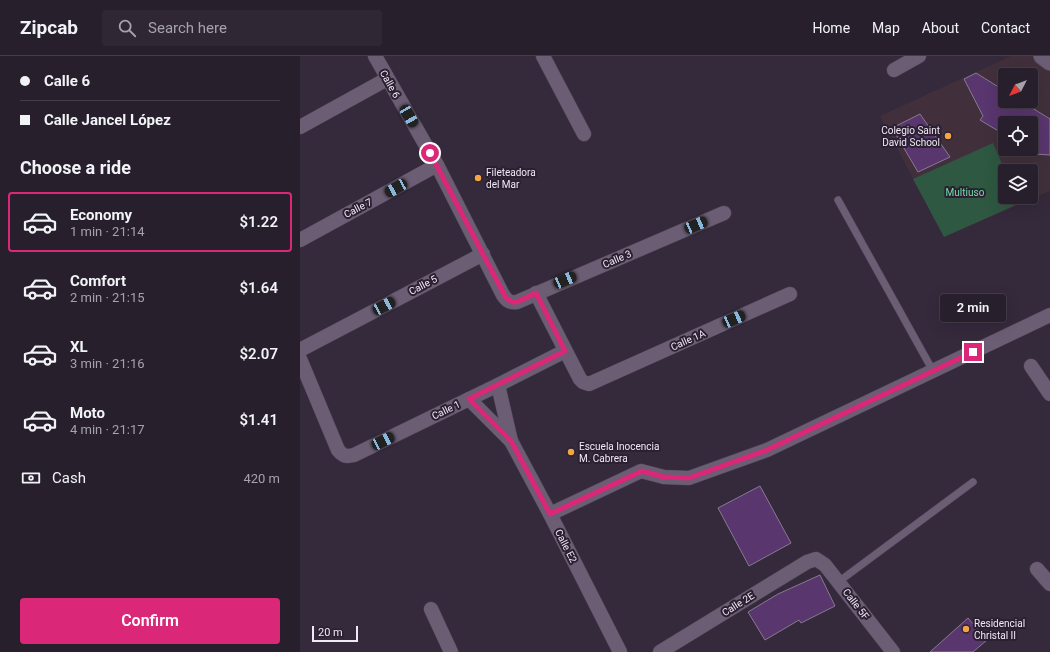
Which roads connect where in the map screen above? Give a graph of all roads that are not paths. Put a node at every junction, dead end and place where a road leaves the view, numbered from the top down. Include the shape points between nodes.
1 (375, 56) edge
2 (543, 56) edge
3 (919, 56) edge
4 (1042, 56) edge
5 (1050, 62) edge
6 (894, 70) dead end
7 (388, 79) junction
8 (300, 127) edge
9 (584, 134) dead end
10 (437, 166) junction
11 (838, 200) dead end
12 (724, 213) dead end
13 (300, 240) edge
14 (483, 254) junction
15 (536, 293) junction
16 (790, 294) dead end
17 (509, 301) joint
18 (1050, 316) edge
19 (300, 350) edge
20 (565, 351) junction
21 (300, 359) edge
22 (1031, 366) dead end
23 (933, 371) junction
24 (498, 385) junction
25 (1050, 394) edge
26 (469, 399) junction
27 (511, 441) junction
28 (973, 482) dead end
29 (550, 514) junction
30 (816, 559) joint
31 (1037, 569) dead end
32 (842, 580) junction
33 (1050, 584) edge
34 (431, 609) dead end
35 (891, 651) edge
36 (451, 652) edge
37 (620, 652) edge
38 (660, 652) edge

1 - 7 street, Calle 6
2 - 9 street
3 - 6 street
4 - 5 street
7 - 8 street
7 - 10 street, Calle 6
10 - 13 street, Calle 7
10 - 14 street, Calle 6
11 - 23 lane
12 - 15 street, Calle 3
14 - 17 street, Calle 6 via 503,295
14 - 19 street, Calle 5
15 - 17 street, Calle 3 via 517,302
15 - 20 street
16 - 20 street, Calle 1A via 593,383 586,384 580,379
18 - 23 street
20 - 24 street, Calle 1
21 - 26 street, Calle 1 via 342,455 354,455
22 - 25 street
23 - 29 street via 767,450 689,478 664,477 642,471
24 - 26 street, Calle 1
24 - 27 street, Calle E2
26 - 27 street, Calle E2
27 - 29 street, Calle E2
28 - 32 lane
29 - 37 street, Calle E2
30 - 32 street, Calle 5F
30 - 38 street, Calle 2E via 807,562
31 - 33 street
32 - 35 street, Calle 5F
34 - 36 street

